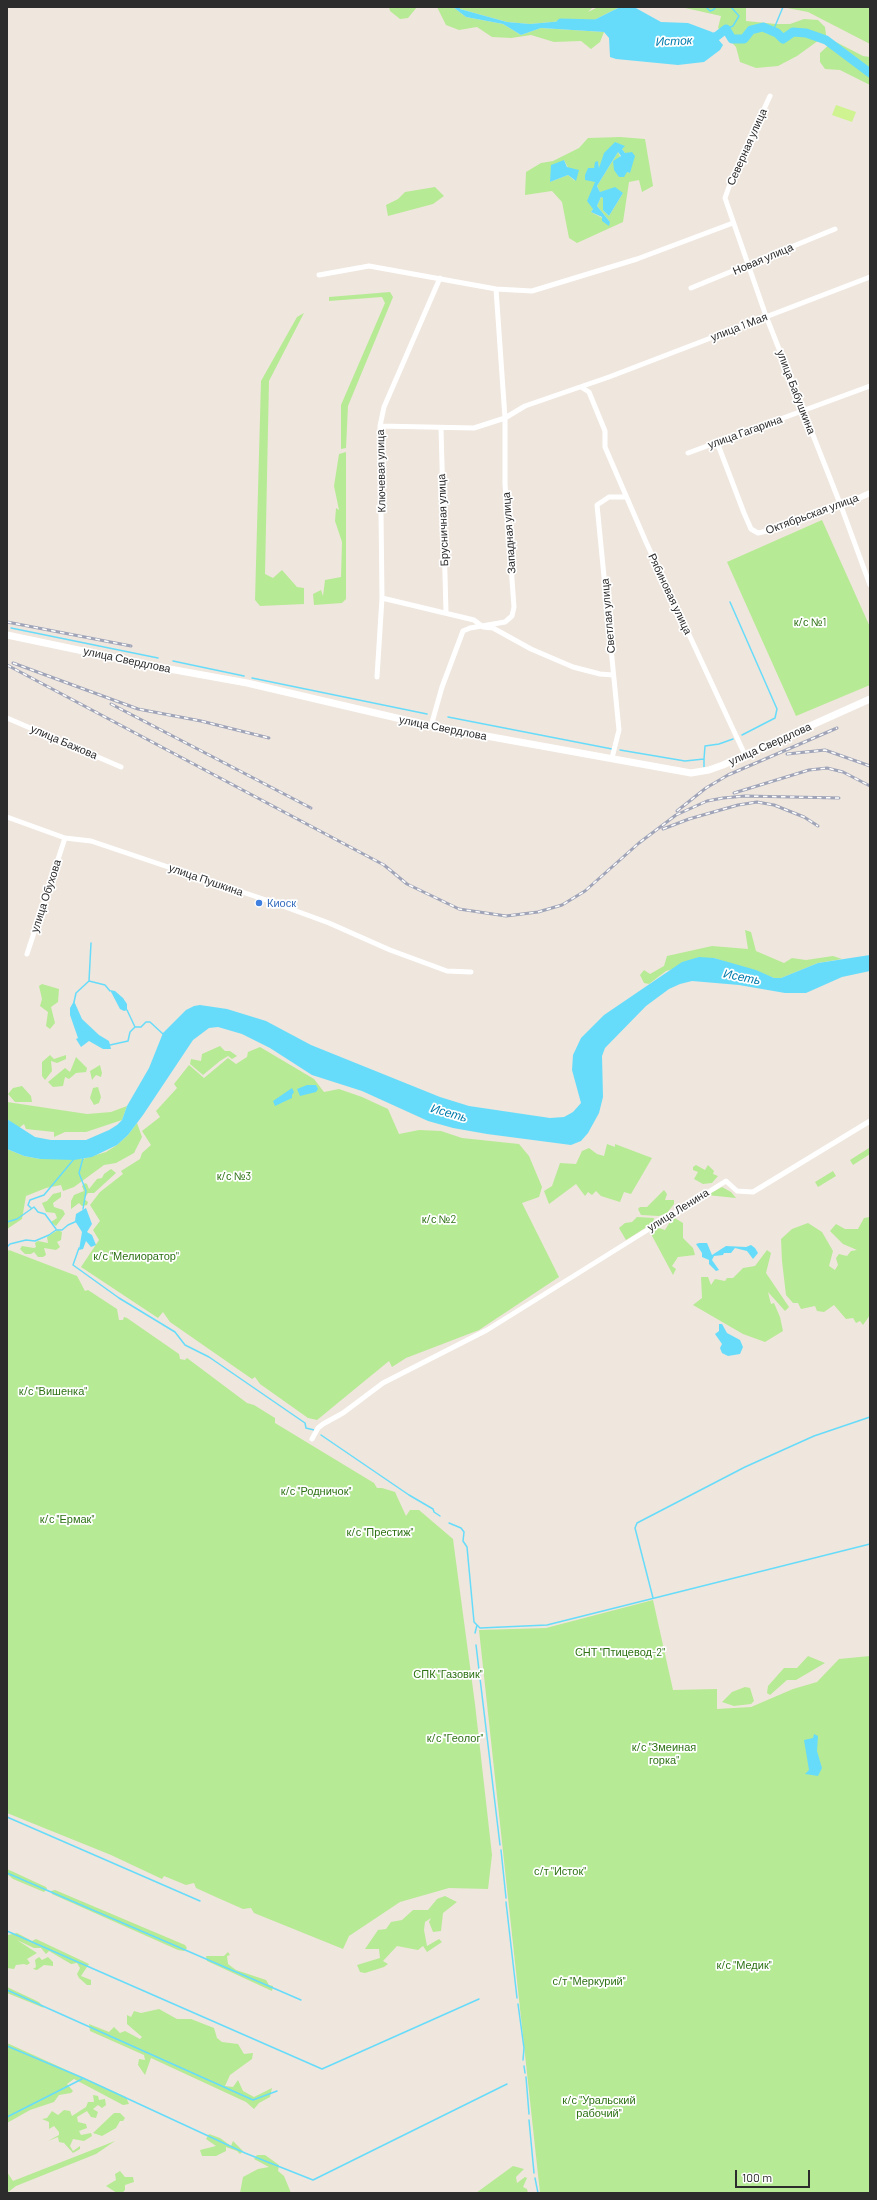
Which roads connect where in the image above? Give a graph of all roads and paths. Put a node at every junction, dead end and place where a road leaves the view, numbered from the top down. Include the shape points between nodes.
1 (770, 96) dead end
2 (725, 198) joint
3 (733, 223) junction
4 (835, 229) dead end
5 (748, 266) junction
6 (319, 275) dead end
7 (870, 277) edge
8 (440, 278) junction
9 (691, 288) dead end
10 (496, 289) junction
11 (766, 316) junction
12 (870, 386) edge
13 (581, 387) junction
14 (803, 412) junction
15 (504, 418) junction
16 (380, 426) junction
17 (440, 428) junction
18 (717, 442) junction
19 (688, 453) dead end
20 (870, 493) edge
21 (626, 497) junction
22 (841, 506) junction
23 (870, 585) edge
24 (382, 598) junction
25 (446, 612) junction
26 (483, 626) junction
27 (7, 635) edge
28 (613, 675) junction
29 (377, 677) dead end
30 (870, 699) edge
31 (7, 718) edge
32 (431, 726) junction
33 (745, 755) junction
34 (612, 758) junction
35 (121, 766) dead end
36 (7, 817) edge
37 (65, 838) junction
38 (26, 954) dead end
39 (471, 972) dead end
40 (870, 1121) edge
41 (312, 1439) dead end

1 - 2 street, Северная улица
2 - 3 street, улица Бабушкина
3 - 5 street, улица Бабушкина
3 - 10 street via 637,259 532,291
4 - 5 street, Новая улица
5 - 9 street, Новая улица
5 - 11 street, улица Бабушкина
6 - 8 street via 369,266
7 - 11 street, улица 1 Мая
8 - 10 street
8 - 16 street, Ключевая улица via 384,407
10 - 15 street, Западная улица
11 - 13 street, улица 1 Мая
11 - 14 street, улица Бабушкина
12 - 14 street, улица Гагарина
13 - 15 street, улица 1 Мая via 525,406
13 - 21 street, Рябиновая улица via 589,392 606,431 605,447
14 - 18 street, улица Гагарина
14 - 22 street, улица Бабушкина
15 - 17 street, улица 1 Мая via 474,428
15 - 26 street, Западная улица via 505,484 514,607 512,616 505,622
16 - 17 street, улица 1 Мая
16 - 24 street, Ключевая улица
17 - 25 street, Брусничная улица
18 - 19 street, улица Гагарина
18 - 22 street, Октябрьская улица via 744,514 751,529 758,533
20 - 22 street, Октябрьская улица
21 - 28 street, Светлая улица via 609,497 597,505
21 - 33 street, Рябиновая улица
22 - 23 street, улица Бабушкина
24 - 25 street
24 - 29 street, Ключевая улица
25 - 26 street via 474,620
26 - 28 street via 493,628 531,649 572,666
26 - 32 street, Западная улица via 466,629 460,636
27 - 32 main road, улица Свердлова via 248,683
28 - 34 street, Светлая улица via 618,730
30 - 33 main road, улица Свердлова
31 - 35 street, улица Бажова
32 - 34 main road, улица Свердлова
33 - 34 main road, улица Свердлова via 709,770 691,773
36 - 37 street, улица Пушкина
37 - 38 street, улица Обухова
37 - 39 street, улица Пушкина via 92,841 269,901 447,971
40 - 41 street, улица Ленина via 753,1192 737,1191 726,1181 487,1330 383,1383 343,1413 323,1424

